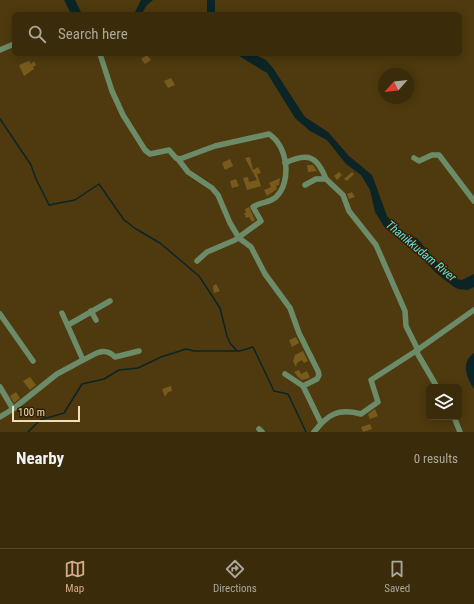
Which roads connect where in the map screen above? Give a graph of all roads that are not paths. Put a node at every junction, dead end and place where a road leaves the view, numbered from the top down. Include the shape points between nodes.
1 (12, 45) edge
2 (0, 50) edge
3 (101, 56) edge
4 (414, 158) dead end
5 (178, 159) junction
6 (286, 163) junction
7 (326, 179) junction
8 (305, 185) dead end
9 (474, 201) edge
10 (239, 238) junction
11 (197, 261) dead end
12 (110, 301) dead end
13 (474, 310) edge
14 (91, 311) junction
15 (0, 314) edge
16 (62, 314) dead end
17 (96, 320) dead end
18 (68, 325) junction
19 (417, 350) junction
20 (139, 351) dead end
21 (83, 360) junction
22 (33, 361) dead end
23 (285, 374) dead end
24 (435, 384) edge
25 (303, 386) junction
26 (0, 387) edge
27 (13, 409) junction
28 (0, 417) edge
29 (455, 420) edge
30 (321, 424) junction
31 (314, 432) edge
32 (460, 432) edge

1 - 2 street
3 - 5 street via 112,91 145,150 150,154 169,150
4 - 9 street via 419,161 432,155 439,156
5 - 6 street via 215,146 269,134 274,136
5 - 10 street via 188,172 218,195
6 - 7 street via 300,157 309,157 322,168
6 - 10 street via 284,188 273,200 253,207 261,221
7 - 8 street via 316,179
7 - 19 street via 343,195 349,211 376,245 404,311 406,326
10 - 11 street via 214,248
10 - 25 street via 251,247 265,274 290,308 318,371 317,379
12 - 14 street
13 - 19 street
14 - 17 street
14 - 18 street
15 - 22 street
16 - 18 street
18 - 21 street
19 - 24 street
19 - 30 street via 371,380 378,402 361,414 343,411 333,413
20 - 21 street via 119,358 104,350
21 - 27 street via 57,374
23 - 25 street
25 - 30 street
26 - 27 street
27 - 28 street
29 - 32 street
30 - 31 street

